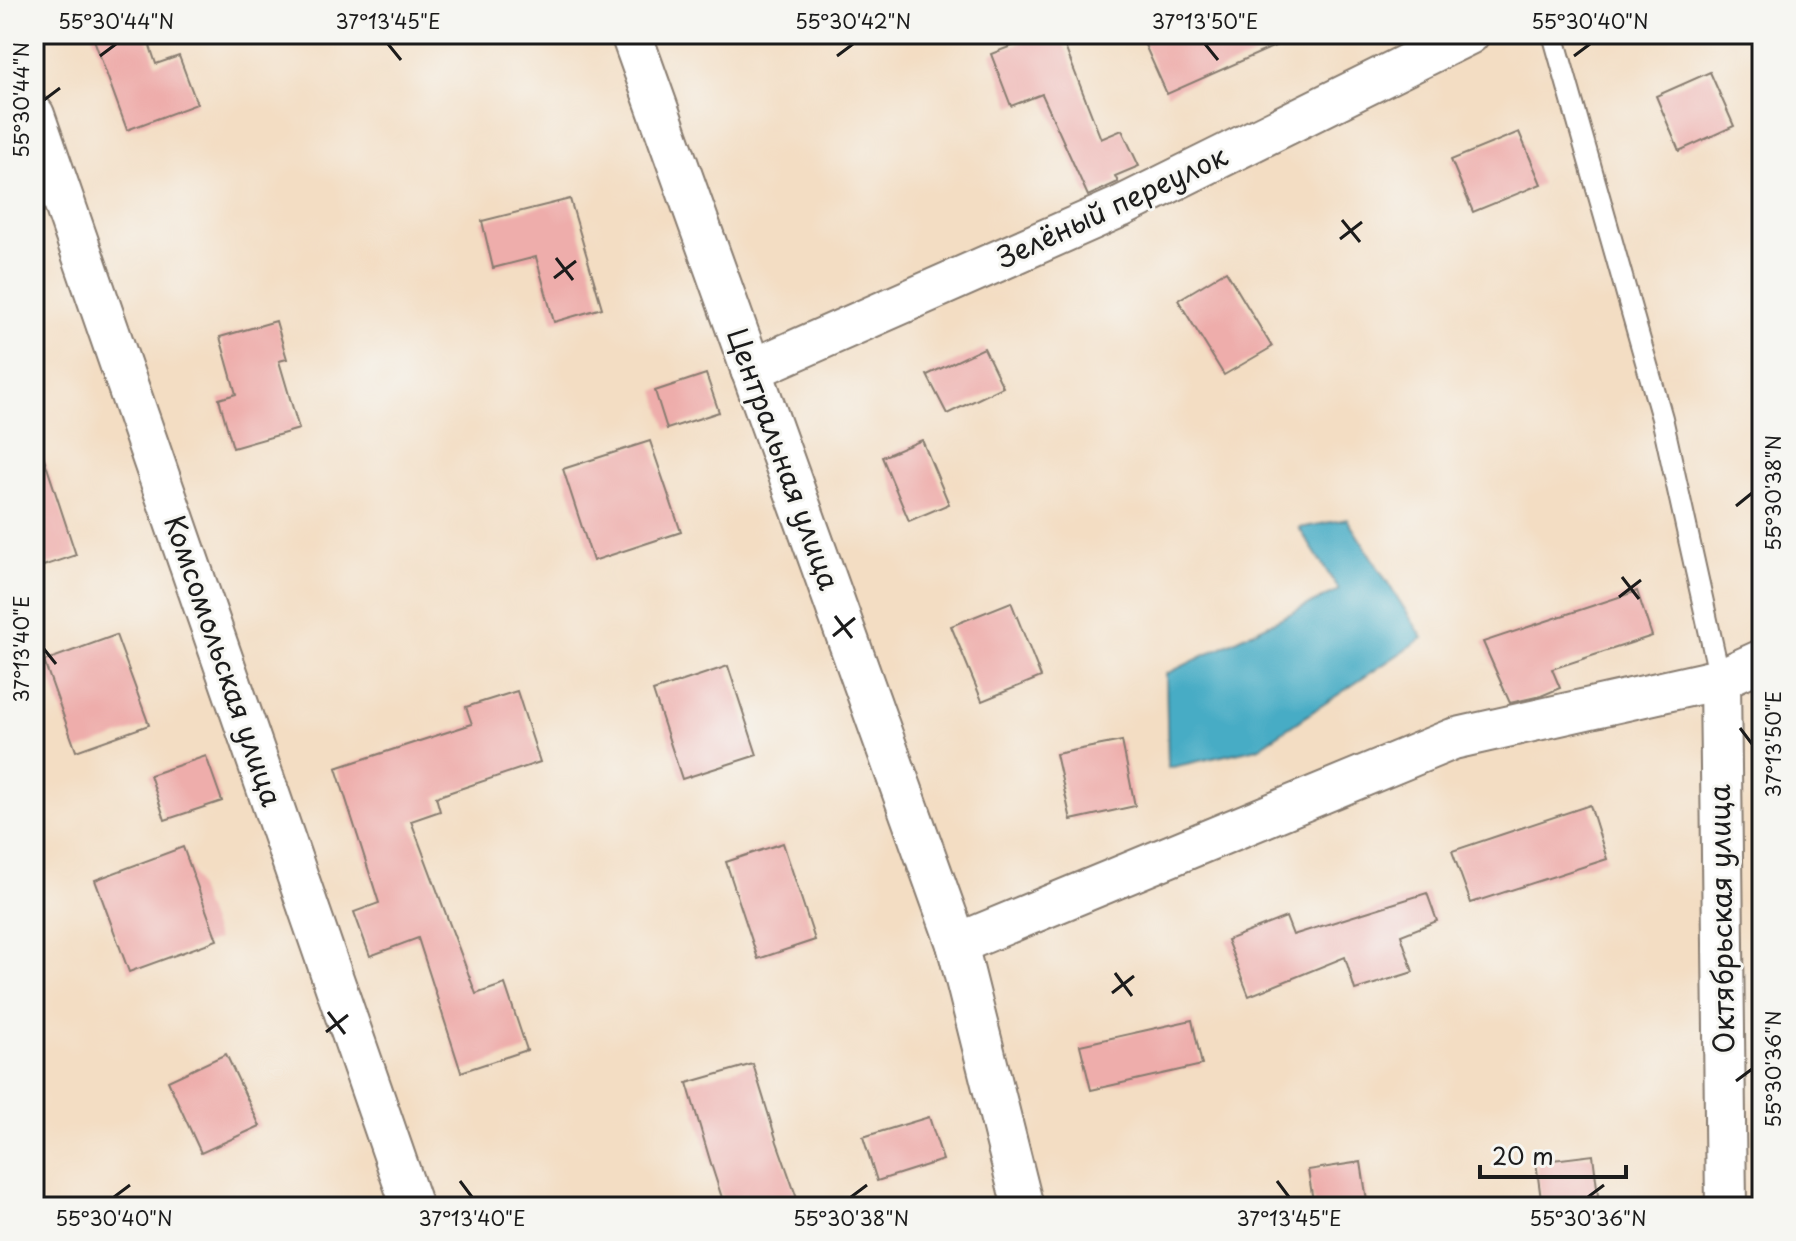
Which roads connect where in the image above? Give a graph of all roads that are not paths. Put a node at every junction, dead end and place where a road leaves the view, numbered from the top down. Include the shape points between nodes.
1 (631, 34) edge
2 (1469, 34) edge
3 (1553, 34) edge
4 (34, 115) edge
5 (751, 370) junction
6 (1762, 660) edge
7 (1720, 679) junction
8 (957, 944) junction
9 (412, 1207) edge
10 (1023, 1207) edge
11 (1726, 1207) edge

1 - 5 street, Центральная улица
2 - 5 street, Зелёный переулок via 1120,207
3 - 7 lane via 1662,418
4 - 9 street, Комсомольская улица
5 - 8 street, Центральная улица
6 - 7 street
7 - 8 street via 1453,739
7 - 11 street, Октябрьская улица
8 - 10 street, Центральная улица

